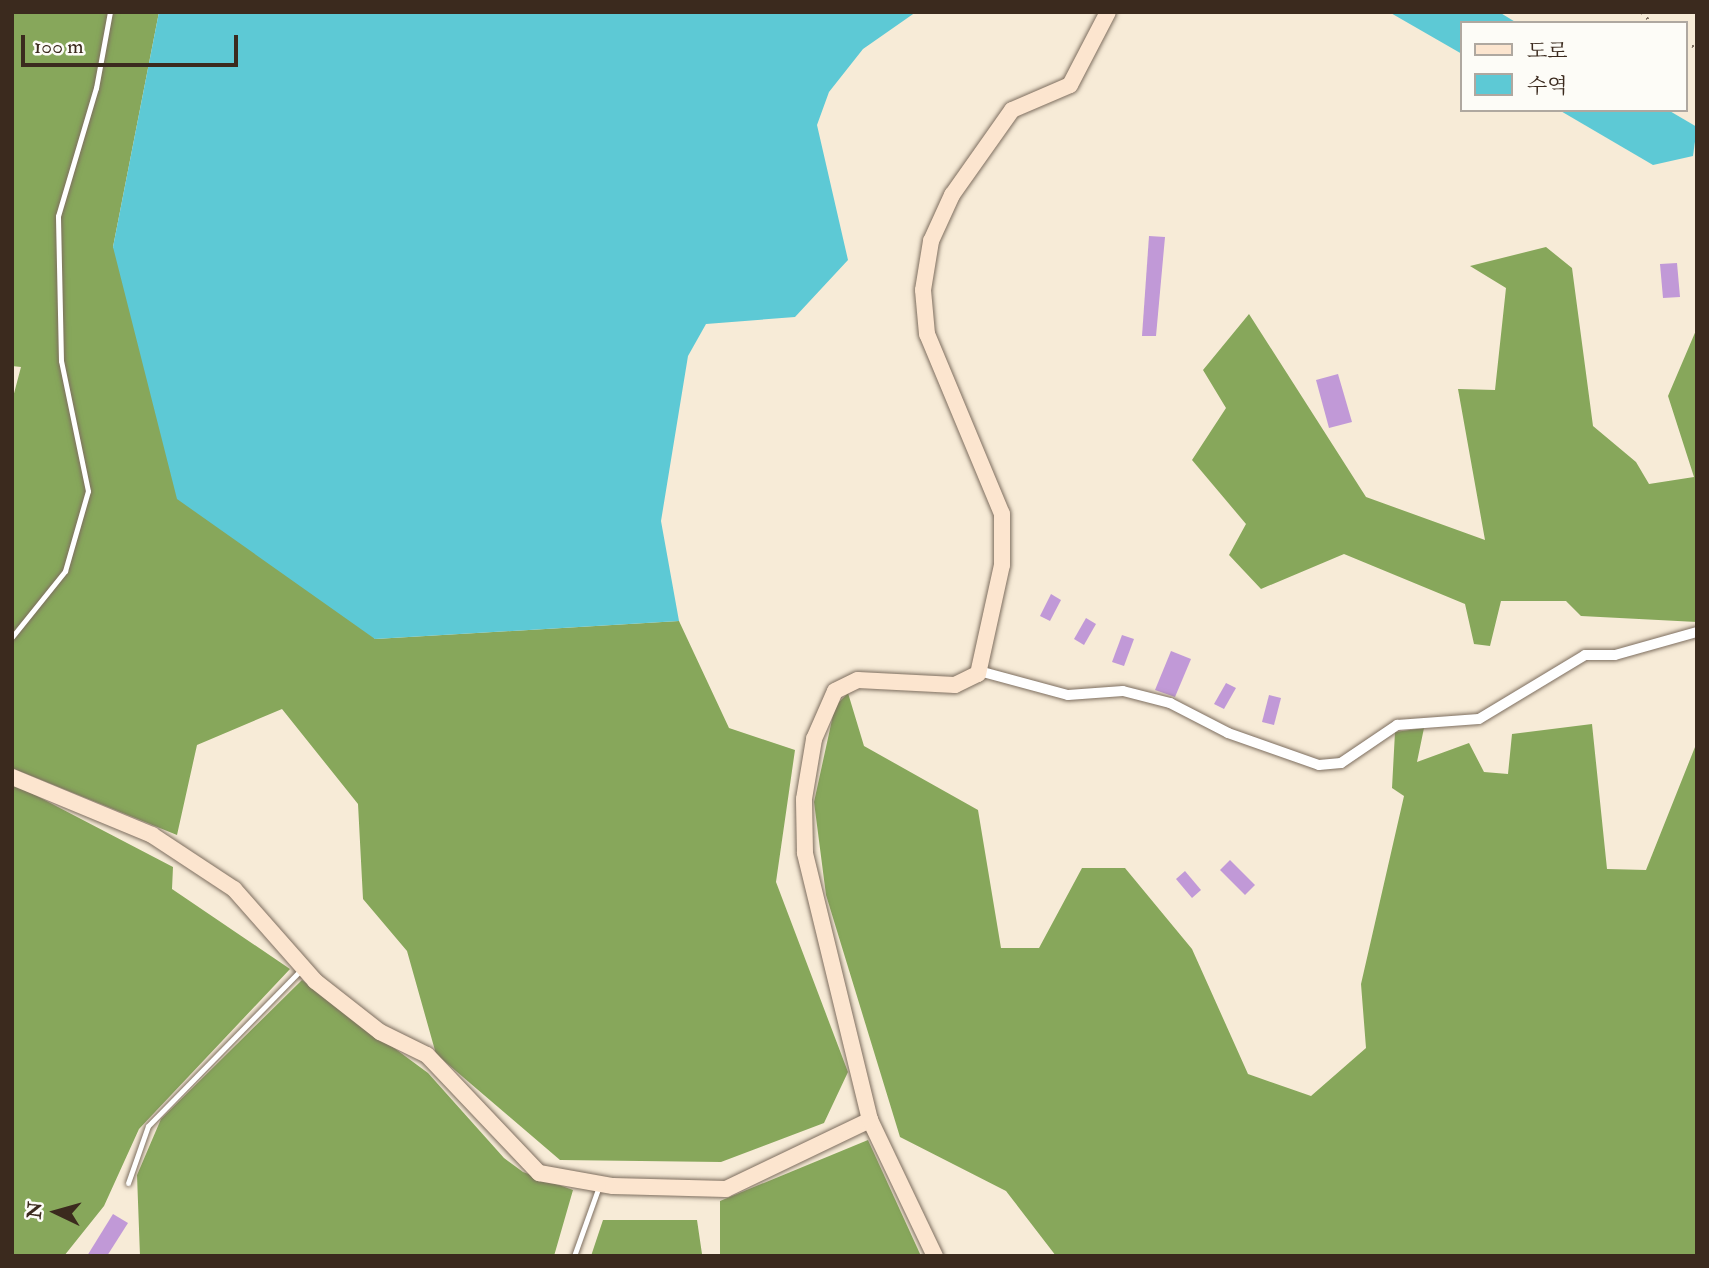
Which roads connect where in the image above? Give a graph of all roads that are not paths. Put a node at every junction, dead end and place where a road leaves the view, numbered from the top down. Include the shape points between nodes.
1 (110, 12) edge
2 (1108, 12) edge
3 (1697, 632) edge
4 (12, 638) edge
5 (979, 671) junction
6 (12, 777) edge
7 (303, 967) junction
8 (870, 1120) junction
9 (128, 1183) dead end
10 (600, 1184) junction
11 (574, 1256) edge
12 (935, 1256) edge

1 - 4 lane via 96,88 58,216 61,361 88,491 65,571
2 - 5 street via 1070,85 1012,110 952,195 931,241 923,290 927,334 1002,514 1002,565
3 - 5 street via 1615,655 1585,655 1479,719 1397,725 1341,763 1319,765 1228,733 1170,703 1123,691 1068,695
5 - 8 street via 955,685 858,680 835,691 814,739 804,799 805,853
6 - 7 street via 162,842 234,889
7 - 9 lane via 148,1126
7 - 10 street via 380,1032 427,1055 539,1173
8 - 10 street via 726,1189
8 - 12 street
10 - 11 lane

